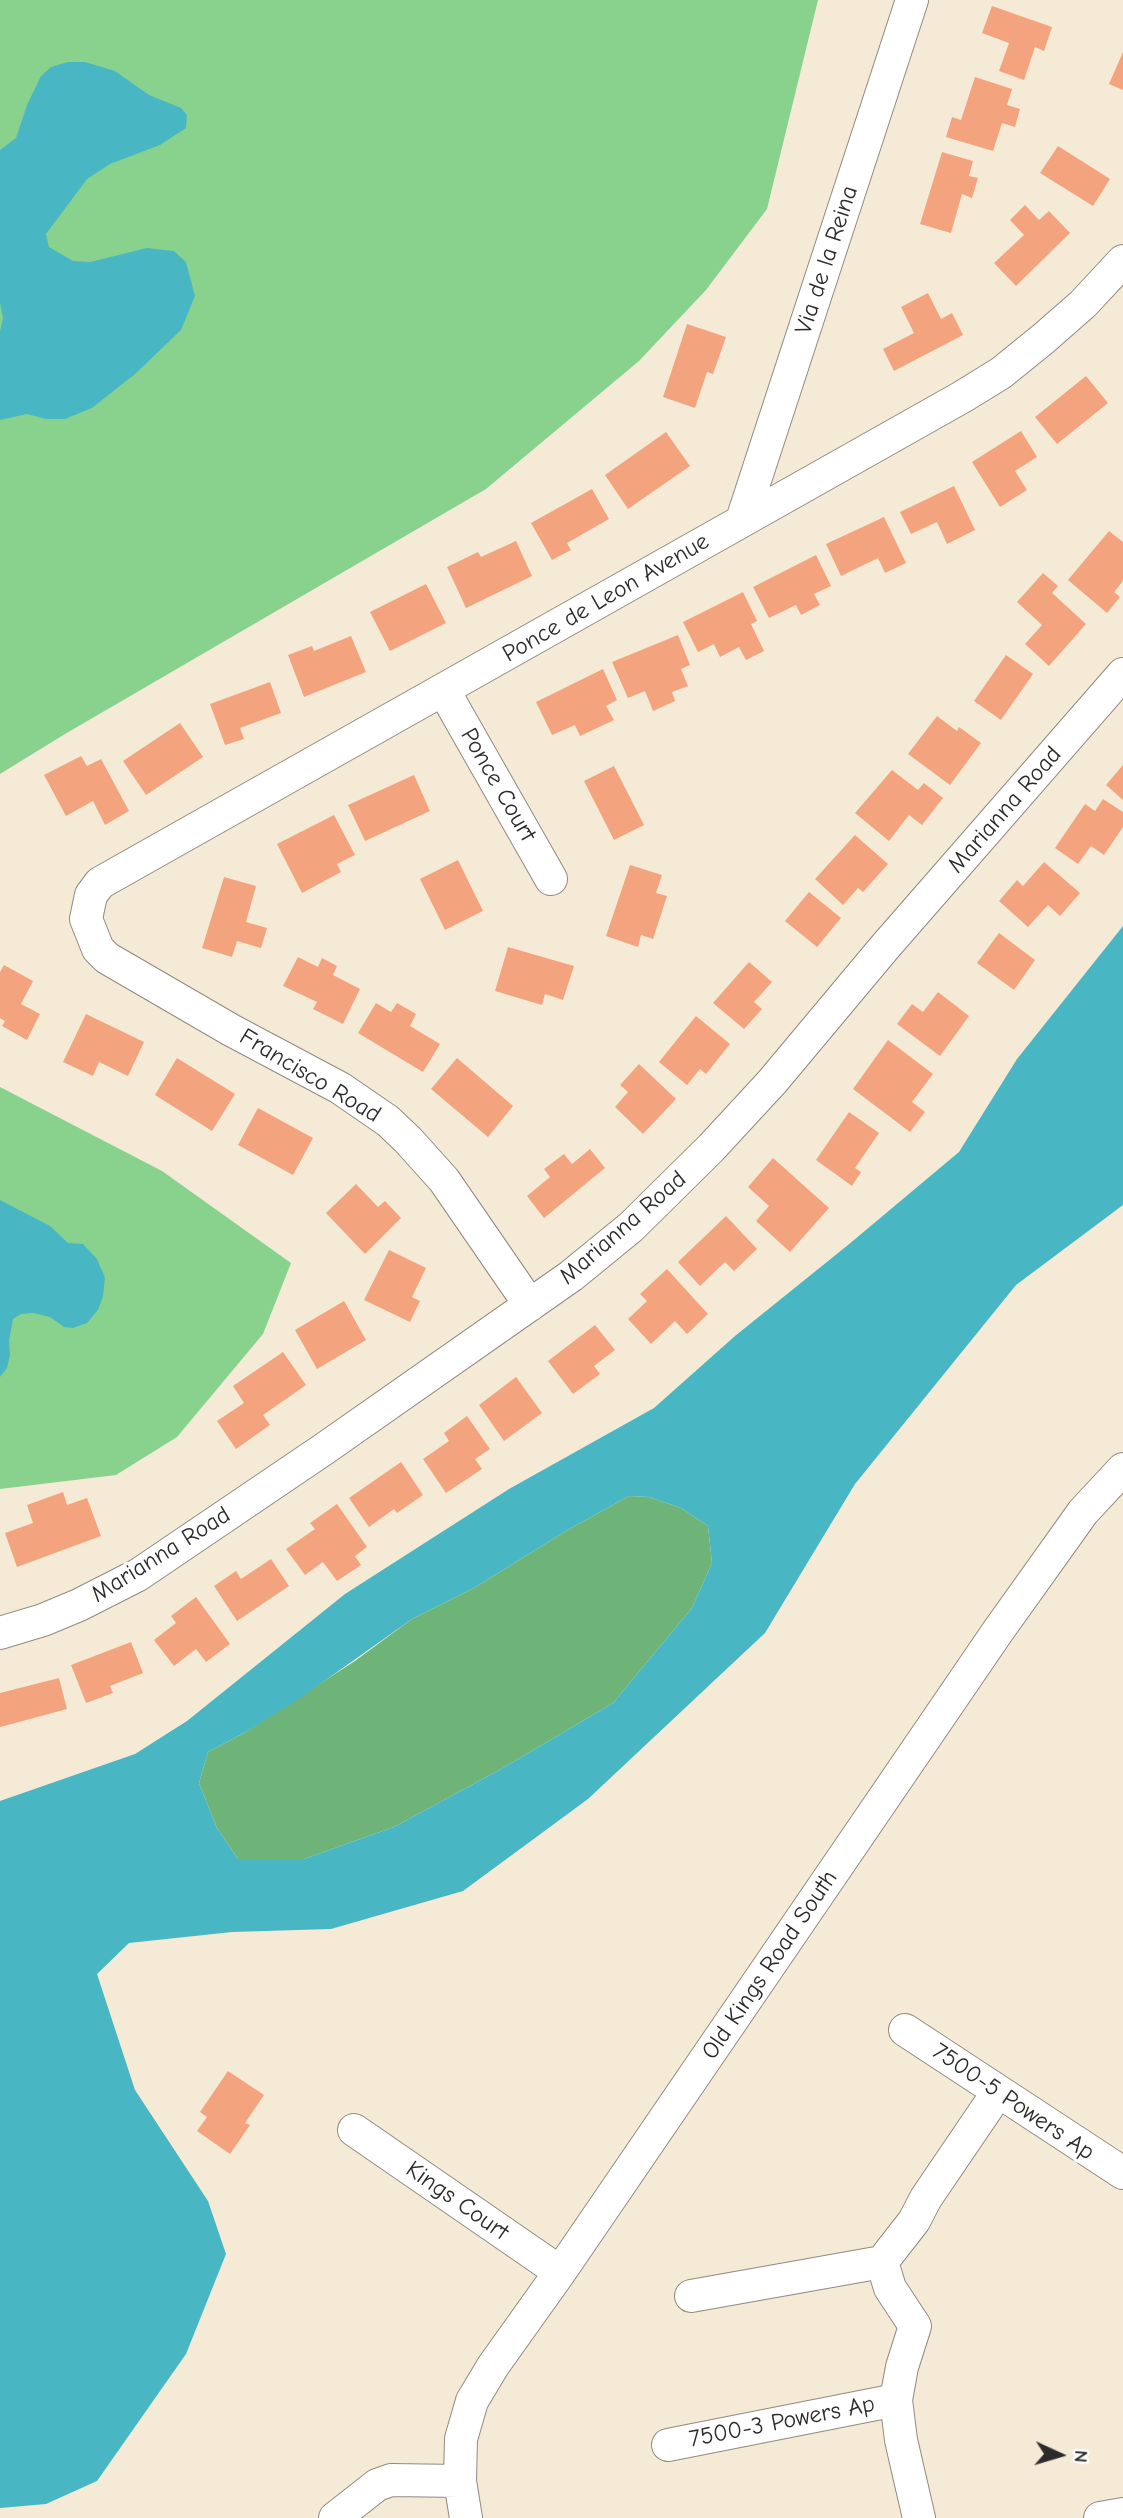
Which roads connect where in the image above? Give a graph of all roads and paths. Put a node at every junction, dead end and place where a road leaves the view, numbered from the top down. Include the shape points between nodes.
1 (912, 0) edge
2 (1123, 261) edge
3 (743, 520) junction
4 (1123, 674) edge
5 (444, 691) junction
6 (551, 879) dead end
7 (86, 919) joint
8 (530, 1305) junction
9 (1123, 1469) edge
10 (0, 1633) edge
11 (905, 2030) dead end
12 (998, 2092) junction
13 (354, 2130) dead end
14 (1123, 2173) edge
15 (882, 2262) junction
16 (560, 2272) junction
17 (691, 2296) dead end
18 (896, 2400) junction
19 (668, 2445) dead end
20 (460, 2481) junction
21 (1123, 2514) edge
22 (335, 2518) edge
23 (466, 2518) edge
24 (919, 2518) edge
25 (1100, 2518) edge

1 - 3 street, Via de la Reina
2 - 3 street, Ponce de Leon Avenue via 1083,304 1001,373
3 - 5 street, Ponce de Leon Avenue
4 - 8 street, Marianna Road via 711,1148 631,1227
5 - 6 street, Ponce Court
5 - 7 street, Ponce de Leon Avenue via 100,883
7 - 8 street, Francisco Road via 98,950 107,958 348,1092 408,1139 444,1180
8 - 10 street, Marianna Road via 138,1575 79,1605
9 - 16 street, Old Kings Road South via 1083,1512 998,1631
11 - 12 street, 7500-5 Powers Ap
12 - 14 street, 7500-5 Powers Ap
12 - 15 street
13 - 16 street, Kings Court
15 - 17 street
15 - 18 street via 890,2288 915,2326
16 - 20 street, Old Kings Road South via 472,2401 461,2439
18 - 19 street, 7500-3 Powers Ap
18 - 24 street
20 - 22 street via 391,2480 377,2485
20 - 23 street, Old Kings Road South
21 - 25 street

